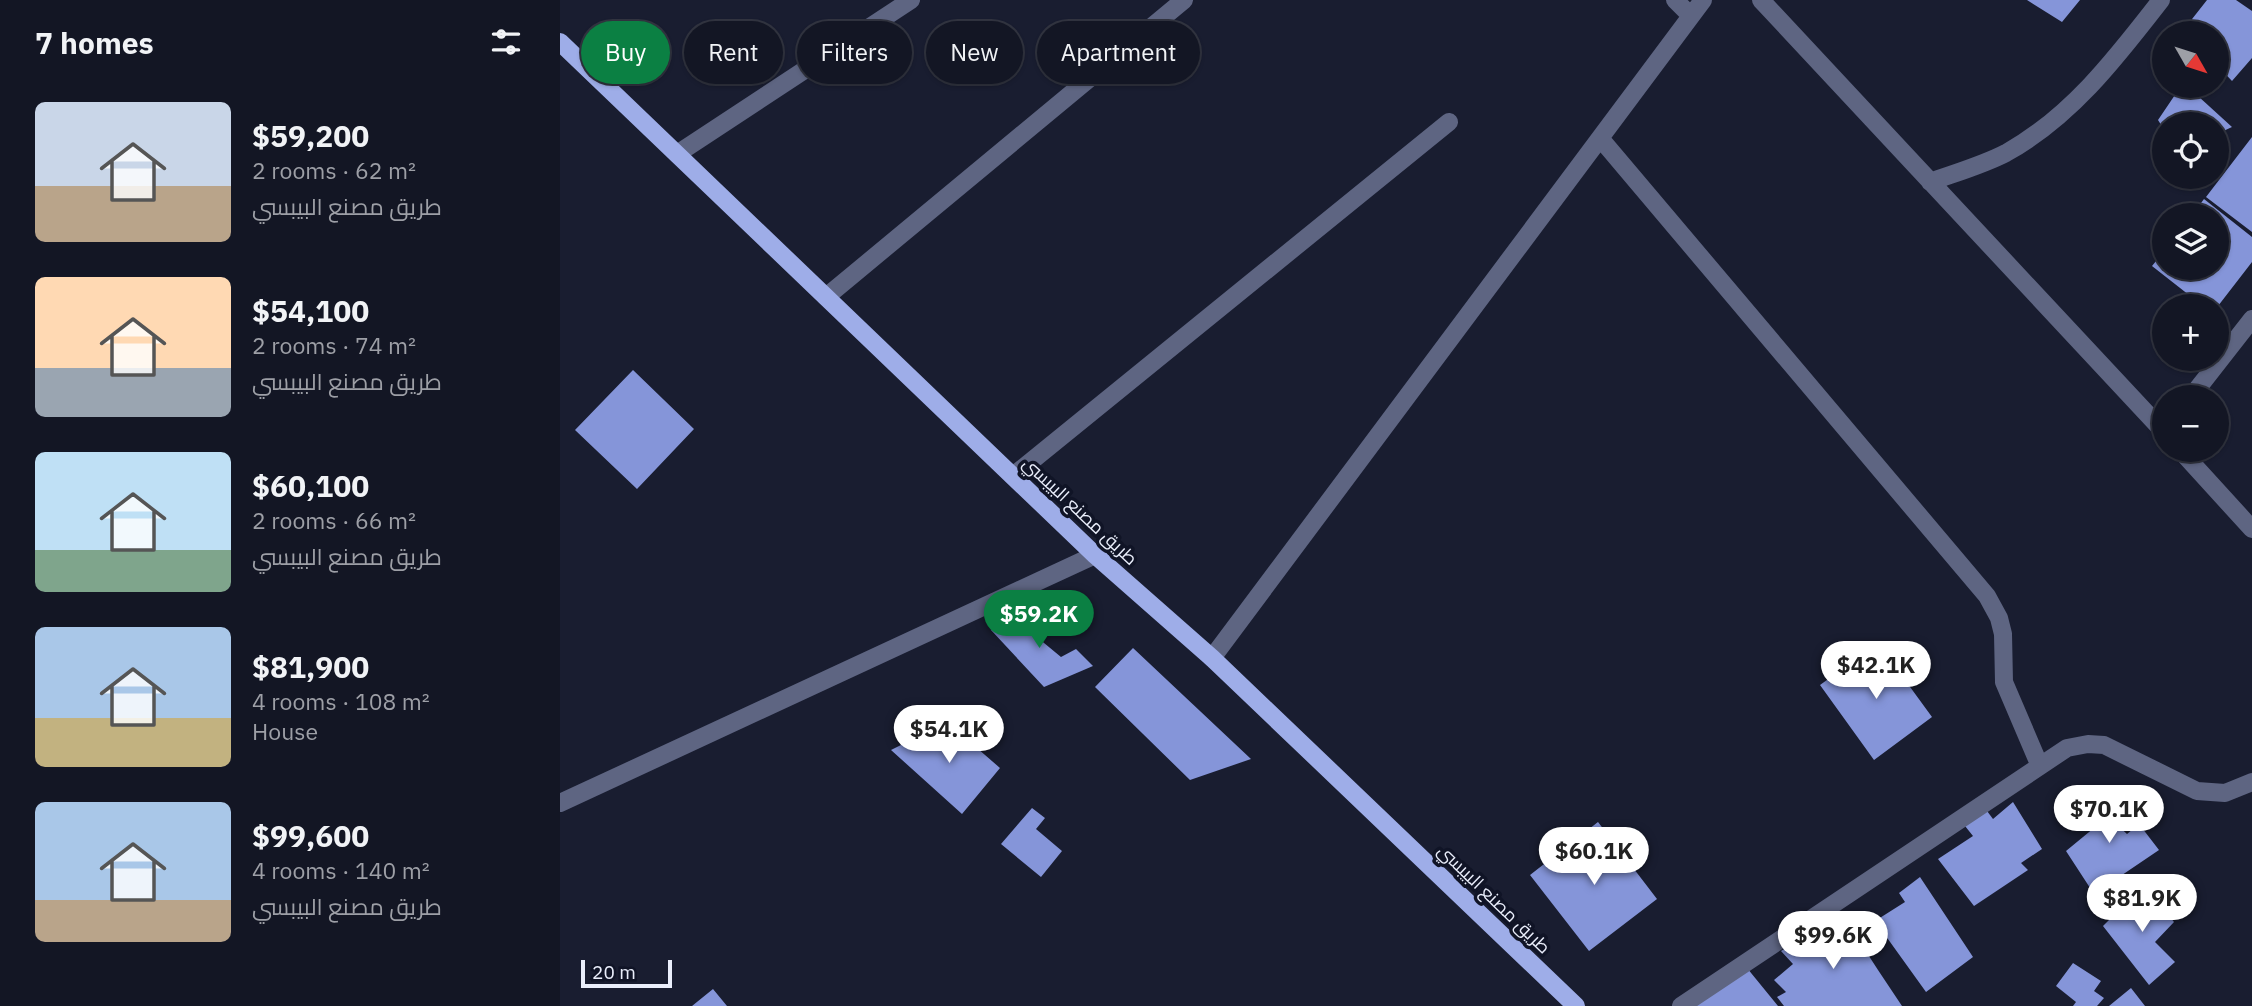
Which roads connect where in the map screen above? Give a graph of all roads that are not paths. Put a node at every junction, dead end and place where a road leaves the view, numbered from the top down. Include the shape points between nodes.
1 (911, 0) edge
2 (1675, 0) edge
3 (1703, 0) edge
4 (1761, 0) edge
5 (2161, 0) edge
6 (1174, 3) edge
7 (1691, 16) junction
8 (560, 42) edge
9 (1450, 122) dead end
10 (1600, 138) junction
11 (677, 154) junction
12 (1930, 182) junction
13 (826, 298) junction
14 (2252, 319) edge
15 (2200, 385) edge
16 (2152, 418) edge
17 (2191, 462) edge
18 (1013, 476) junction
19 (2252, 529) edge
20 (1095, 555) junction
21 (1212, 658) junction
22 (2039, 764) junction
23 (2252, 782) edge
24 (560, 803) edge
25 (1576, 1006) edge
26 (1681, 1006) edge

1 - 11 street
2 - 7 street
3 - 7 street
4 - 12 street
5 - 12 street via 2113,62 2057,120 2004,154
6 - 13 street
7 - 10 street
8 - 11 main road, طريق مصنع البيبسي
9 - 18 street
10 - 21 street
10 - 22 street via 1987,596 2003,634 2004,682
11 - 13 main road, طريق مصنع البيبسي
12 - 16 street
13 - 18 main road, طريق مصنع البيبسي
14 - 15 street
17 - 19 street
18 - 20 main road, طريق مصنع البيبسي
20 - 21 main road, طريق مصنع البيبسي
20 - 24 street
21 - 25 main road, طريق مصنع البيبسي
22 - 23 street via 2067,748 2088,744 2104,746 2197,791 2225,793
22 - 26 street

